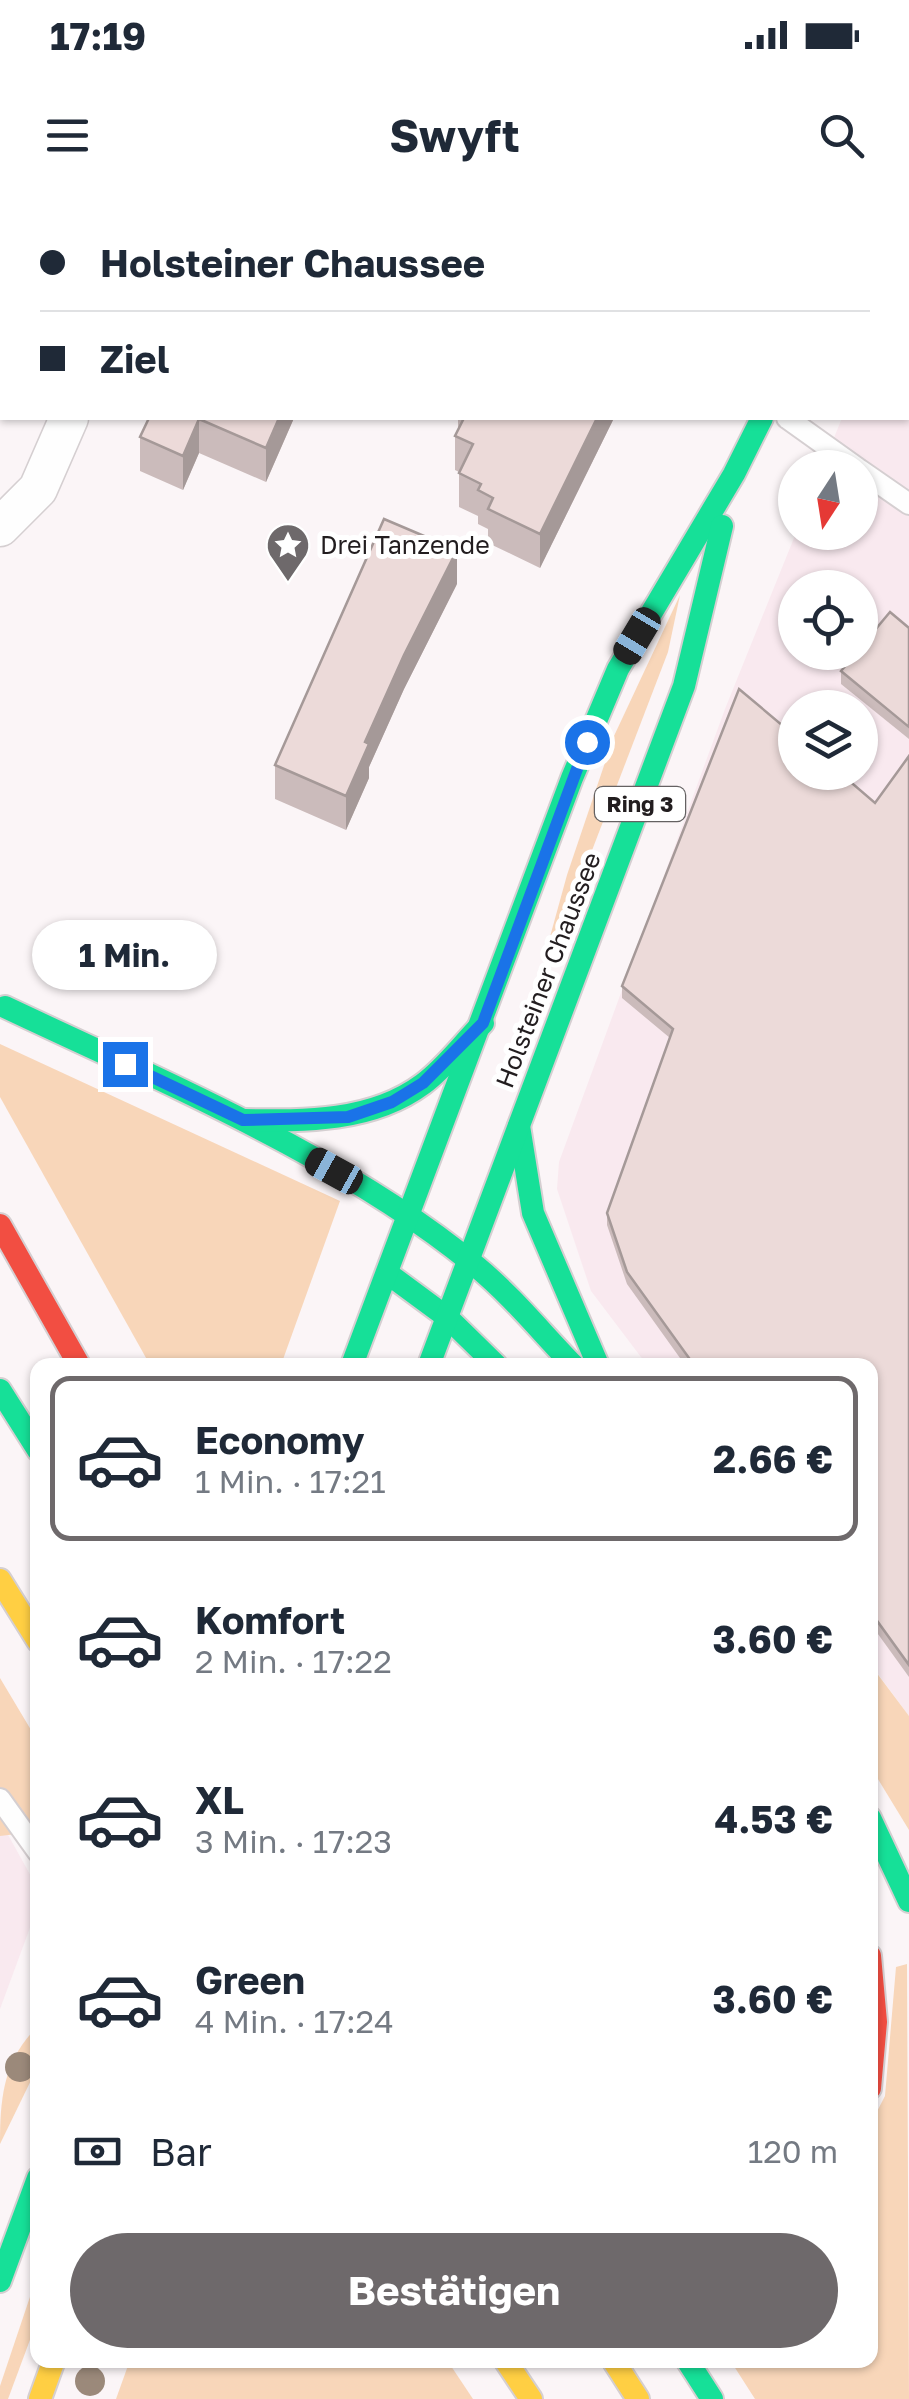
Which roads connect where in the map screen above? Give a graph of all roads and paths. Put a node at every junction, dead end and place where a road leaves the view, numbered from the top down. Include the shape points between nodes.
1 (69, 420) edge
2 (761, 420) edge
3 (790, 420) edge
4 (832, 450) edge
5 (734, 474) junction
6 (878, 483) edge
7 (909, 504) edge
8 (0, 527) edge
9 (5, 1006) dead end
10 (483, 1023) junction
11 (243, 1120) junction
12 (519, 1126) junction
13 (409, 1219) junction
14 (0, 1225) edge
15 (469, 1260) junction
16 (387, 1273) junction
17 (448, 1318) junction
18 (75, 1358) edge
19 (355, 1358) edge
20 (432, 1358) edge
21 (489, 1358) edge
22 (566, 1358) edge
23 (595, 1358) edge
24 (0, 1390) edge
25 (30, 1437) edge
26 (0, 1580) edge
27 (30, 1628) edge
28 (0, 1799) edge
29 (878, 1835) edge
30 (30, 1841) edge
31 (909, 1901) edge
32 (30, 2200) edge
33 (0, 2281) edge
34 (51, 2368) edge
35 (511, 2368) edge
36 (618, 2368) edge
37 (692, 2368) edge
38 (40, 2399) edge
39 (532, 2399) edge
40 (638, 2399) edge
41 (712, 2399) edge

1 - 8 street via 38,489
2 - 5 main road, Holsteiner Chaussee / Ring 3
3 - 4 lane
5 - 10 main road, Holsteiner Chaussee / Ring 3 via 618,669
5 - 12 main road, Holsteiner Chaussee / Ring 3 via 684,686
6 - 7 lane
9 - 11 main road
10 - 11 main road via 423,1083 392,1102 348,1117
10 - 13 main road, Holsteiner Chaussee / Ring 3
11 - 13 main road
12 - 15 main road, Holsteiner Chaussee / Ring 3
12 - 23 main road via 533,1213
13 - 15 main road
13 - 16 main road, Holsteiner Chaussee / Ring 3
14 - 18 main road
15 - 17 main road, Holsteiner Chaussee / Ring 3
15 - 22 main road
16 - 17 main road
16 - 19 main road, Holsteiner Chaussee / Ring 3
17 - 20 main road, Holsteiner Chaussee / Ring 3
17 - 21 main road
24 - 25 main road
26 - 27 main road
28 - 30 lane
29 - 31 main road
32 - 33 main road
34 - 38 main road
35 - 39 main road
36 - 40 main road
37 - 41 main road

